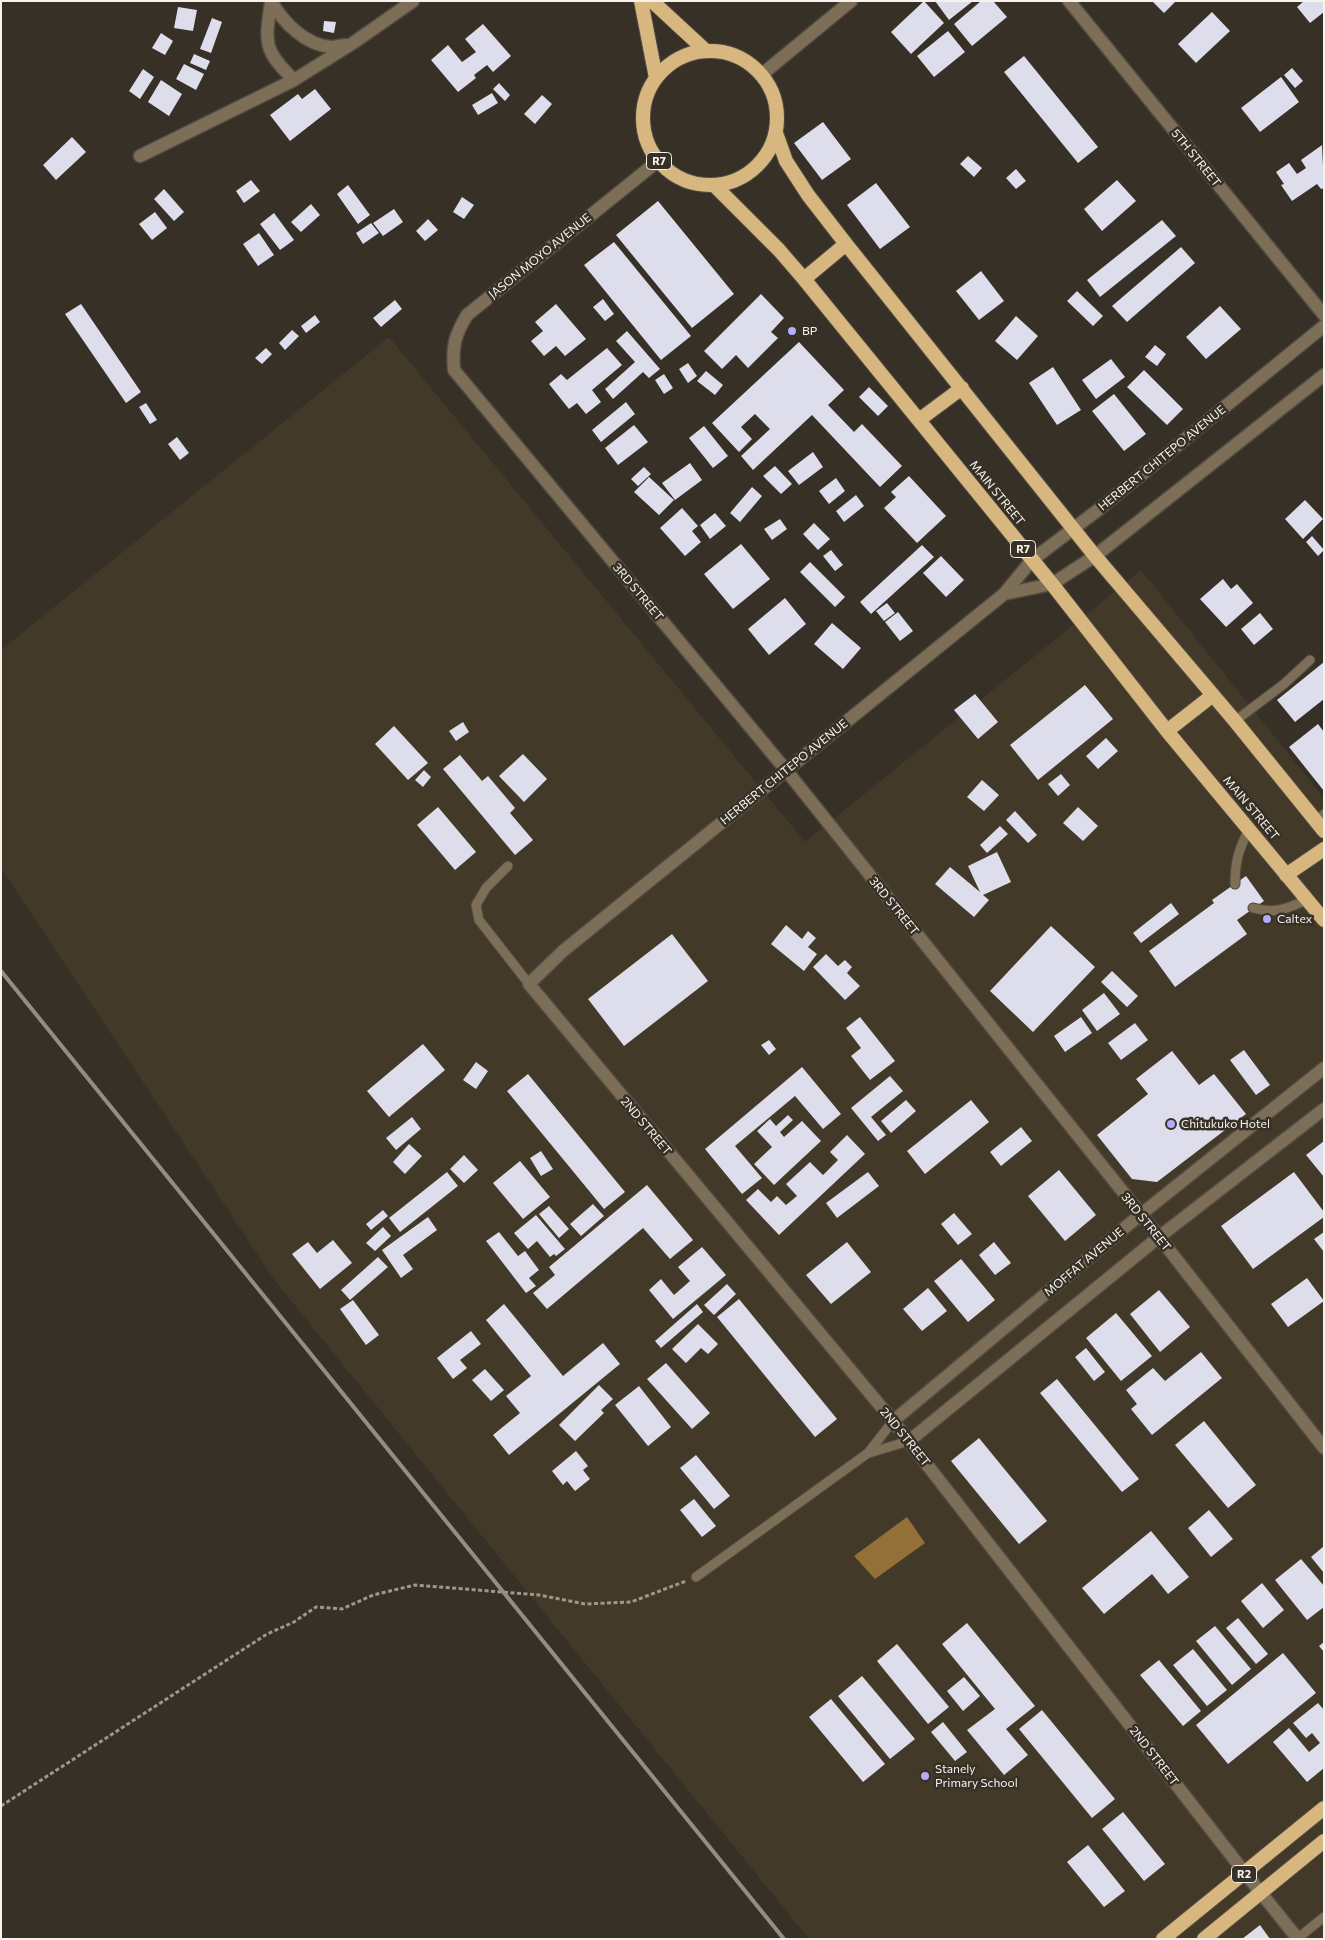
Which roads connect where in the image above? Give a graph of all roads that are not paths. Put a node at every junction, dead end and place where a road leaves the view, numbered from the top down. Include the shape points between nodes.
1 (413, 1) edge
2 (641, 1) edge
3 (652, 1) edge
4 (851, 1) edge
5 (1069, 1) edge
6 (271, 2) edge
7 (353, 43) junction
8 (706, 51) junction
9 (761, 75) junction
10 (656, 78) junction
11 (294, 80) junction
12 (776, 133) junction
13 (140, 156) dead end
14 (658, 161) junction
15 (715, 186) junction
16 (846, 244) junction
17 (804, 279) junction
18 (1324, 315) edge
19 (1324, 326) edge
20 (454, 370) joint
21 (1324, 375) edge
22 (962, 388) junction
23 (919, 420) junction
24 (1075, 528) junction
25 (1095, 556) junction
26 (1032, 560) junction
27 (1052, 584) junction
28 (1004, 594) junction
29 (1310, 660) dead end
30 (1213, 695) junction
31 (1234, 720) junction
32 (1167, 731) junction
33 (786, 770) junction
34 (1321, 822) edge
35 (1249, 829) junction
36 (1324, 849) edge
37 (508, 866) dead end
38 (1286, 874) junction
39 (1235, 884) dead end
40 (1306, 900) junction
41 (1253, 908) dead end
42 (1324, 920) edge
43 (528, 984) junction
44 (1324, 1068) edge
45 (1324, 1108) edge
46 (1140, 1215) junction
47 (1159, 1237) junction
48 (893, 1421) junction
49 (909, 1441) junction
50 (1324, 1448) edge
51 (868, 1453) junction
52 (696, 1577) road end
53 (1324, 1808) edge
54 (1324, 1841) edge
55 (1245, 1873) junction
56 (1261, 1893) junction
57 (1324, 1917) edge
58 (1163, 1939) edge
59 (1204, 1939) edge
60 (1298, 1939) edge

1 - 7 street
2 - 10 highway
3 - 8 highway
4 - 9 street
5 - 18 street, 5TH STREET
6 - 7 street via 296,32 312,42 331,47
6 - 11 street via 266,36 269,50
7 - 11 street
8 - 9 highway, R7 via 726,53 746,61
8 - 10 highway, R7 via 687,55 670,64
9 - 12 highway, R7 via 776,106
10 - 14 highway, R7 via 646,97 643,120 647,141
11 - 13 street
12 - 15 highway, R7 via 768,153 754,169 736,180
12 - 16 highway, R7 via 786,161
14 - 15 highway, R7 via 674,175 694,184
14 - 20 street, JASON MOYO AVENUE via 467,315 456,332 452,353
15 - 17 highway, MAIN STREET / R7 via 780,250
16 - 17 highway
16 - 22 highway, R7
17 - 23 highway, MAIN STREET / R7
19 - 24 street, HERBERT CHITEPO AVENUE
20 - 33 street, 3RD STREET
21 - 25 street, HERBERT CHITEPO AVENUE
22 - 23 highway
22 - 24 highway, R7
23 - 26 highway, MAIN STREET / R7
24 - 25 highway, R7
24 - 26 street, HERBERT CHITEPO AVENUE
25 - 27 street, HERBERT CHITEPO AVENUE
25 - 30 highway, R7
26 - 27 highway, MAIN STREET / R7
26 - 28 street, HERBERT CHITEPO AVENUE
27 - 28 street, HERBERT CHITEPO AVENUE
27 - 32 highway, MAIN STREET / R7
28 - 33 street, HERBERT CHITEPO AVENUE
29 - 31 lane via 1284,684
30 - 31 highway, R7
30 - 32 highway
31 - 34 highway, R7
32 - 35 highway, MAIN STREET / R7
33 - 43 street, HERBERT CHITEPO AVENUE via 563,951
33 - 46 street, 3RD STREET
35 - 38 highway, MAIN STREET / R7
35 - 39 lane via 1238,852
36 - 38 highway
37 - 43 lane via 486,888 476,905 479,920
38 - 40 highway, MAIN STREET / R7
40 - 41 lane via 1284,910 1266,912
40 - 42 highway, MAIN STREET / R7
43 - 48 street, 2ND STREET
44 - 46 street, MOFFAT AVENUE
45 - 47 street
46 - 47 street, 3RD STREET
46 - 48 street, MOFFAT AVENUE
47 - 49 street
47 - 50 street, 3RD STREET
48 - 49 street, 2ND STREET
48 - 51 lane
49 - 51 lane
49 - 55 street, 2ND STREET
51 - 52 lane
53 - 55 highway, R2
54 - 56 highway, R2
55 - 56 street, 2ND STREET
55 - 58 highway, R2
56 - 59 highway, R2
56 - 60 street, 2ND STREET
57 - 60 lane

